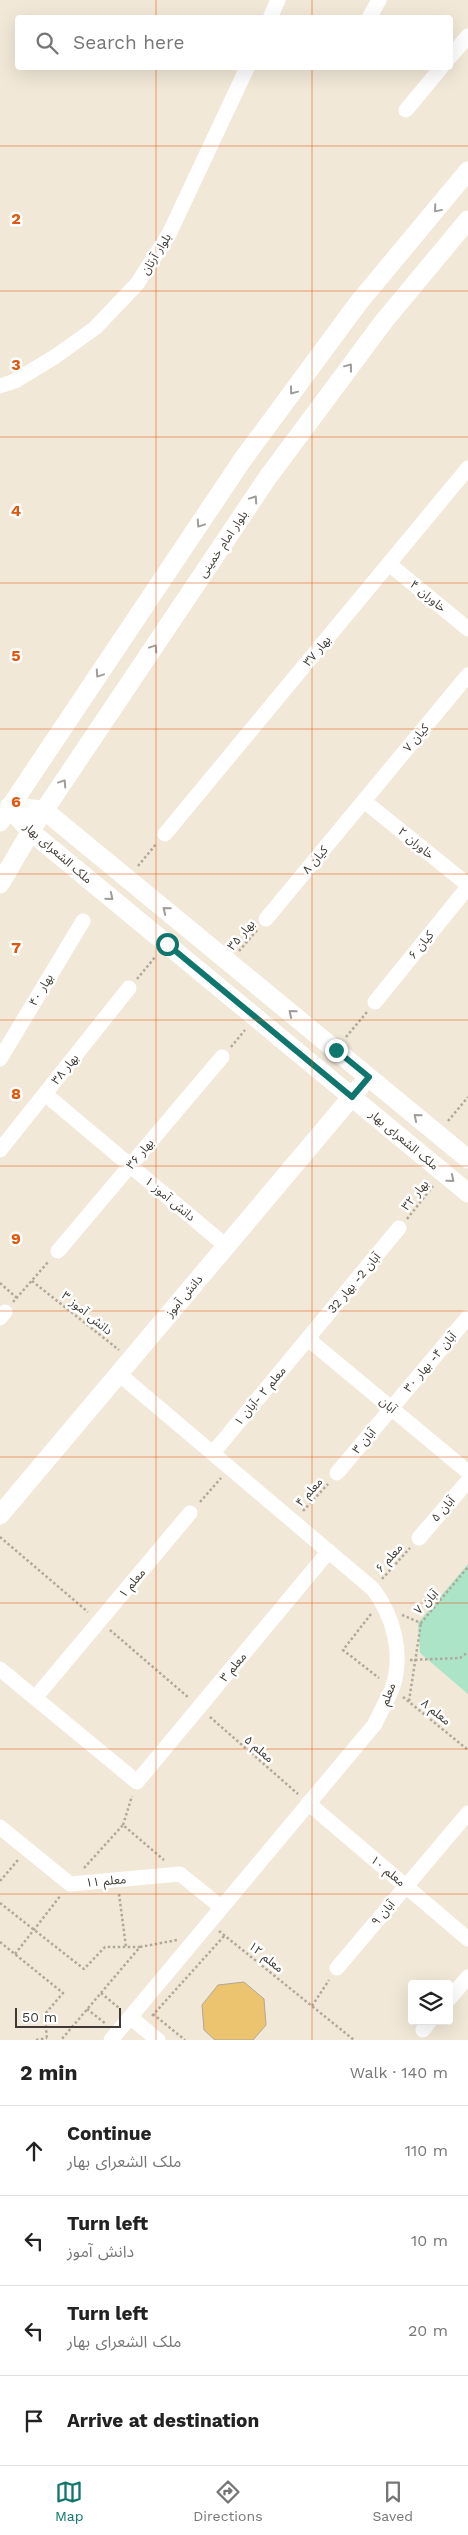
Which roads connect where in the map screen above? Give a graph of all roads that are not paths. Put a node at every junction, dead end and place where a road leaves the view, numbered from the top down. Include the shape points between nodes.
1 (278, 0) edge
2 (379, 0) edge
3 (271, 15) edge
4 (371, 15) edge
5 (468, 36) edge
6 (453, 54) edge
7 (246, 70) edge
8 (439, 70) edge
9 (406, 110) dead end
10 (468, 171) edge
11 (468, 220) edge
12 (0, 386) edge
13 (468, 468) edge
14 (389, 564) junction
15 (468, 629) edge
16 (468, 675) edge
17 (364, 801) junction
18 (3, 809) edge
19 (44, 810) junction
20 (30, 832) junction
21 (165, 834) road end
22 (0, 884) edge
23 (468, 886) edge
24 (266, 919) road end
25 (83, 921) dead end
26 (129, 988) road end
27 (375, 1002) road end
28 (222, 1057) road end
29 (0, 1059) edge
30 (369, 1077) junction
31 (45, 1094) junction
32 (352, 1097) junction
33 (0, 1150) edge
34 (468, 1159) edge
35 (130, 1166) junction
36 (468, 1193) edge
37 (400, 1228) road end
38 (226, 1246) junction
39 (58, 1251) road end
40 (468, 1317) edge
41 (308, 1339) junction
42 (125, 1367) junction
43 (392, 1408) junction
44 (213, 1453) junction
45 (468, 1472) edge
46 (338, 1473) road end
47 (468, 1481) edge
48 (190, 1513) road end
49 (0, 1515) edge
50 (419, 1538) road end
51 (329, 1551) junction
52 (0, 1669) edge
53 (35, 1698) junction
54 (308, 1803) junction
55 (468, 1813) edge
56 (0, 1827) edge
57 (406, 1886) junction
58 (221, 1907) junction
59 (468, 1939) edge
60 (337, 1968) road end
61 (468, 1977) edge
62 (453, 1994) edge
63 (130, 2017) junction
64 (118, 2037) edge
65 (158, 2040) edge

1 - 3 street
2 - 4 street
5 - 6 street
7 - 12 street, بلوار آرتان via 169,234 138,284 95,328 56,356 15,381
8 - 9 street
10 -> 18 street via 359,302 243,459
19 -> 11 street, بلوار امام خمینی via 268,477 384,321
13 - 14 street, بهار ۳۷
14 - 15 street, خاوران ۴
14 - 21 street, بهار ۳۷
16 - 17 street, کیان ۷
17 - 23 street, خاوران ۲
17 - 24 street, کیان ۸
18 - 19 street, ملک الشعرای بهار
18 - 20 street, ملک الشعرای بهار
19 - 20 street, بلوار امام خمینی
30 -> 19 street, ملک الشعرای بهار
20 - 22 street, بلوار امام خمینی
20 -> 32 street, ملک الشعرای بهار
23 - 27 street, کیان ۶
25 - 29 street, بهار ۴۰
26 - 31 street, بهار ۳۸
28 - 35 street, بهار ۳۶
30 - 32 street, دانش آموز
34 -> 30 street, ملک الشعرای بهار
31 - 33 street, بهار ۳۸
31 - 35 street, دانش آموز ۱
32 -> 36 street, ملک الشعرای بهار
32 - 38 street, دانش آموز
35 - 38 street, دانش آموز ۱
35 - 39 street, بهار ۳۶
37 - 41 street, آبان 2- بهار 32
38 - 42 street, دانش آموز
40 - 43 street, آبان ۴- بهار ۳۰
41 - 43 street, آبان
41 - 44 street, معلم ۲ -آبان ۱
42 - 44 street
42 - 49 street, دانش آموز
43 - 45 street, آبان
43 - 46 street, آبان ۳
44 - 51 street
47 - 50 street, آبان ۵
48 - 53 street, معلم ۱
51 - 53 street, معلم ۳ via 136,1782
51 - 54 street, معلم via 380,1600 391,1620 396,1660 392,1688 375,1724
52 - 53 street
54 - 57 street, معلم ۱۰
54 - 58 street, معلم
55 - 57 street, آبان ۹
56 - 58 street, معلم ۱۱ via 70,1884 180,1874
57 - 59 street, معلم ۱۰
57 - 60 street, آبان ۹
58 - 63 street, معلم
61 - 62 street
63 - 64 street, معلم
63 - 65 street

